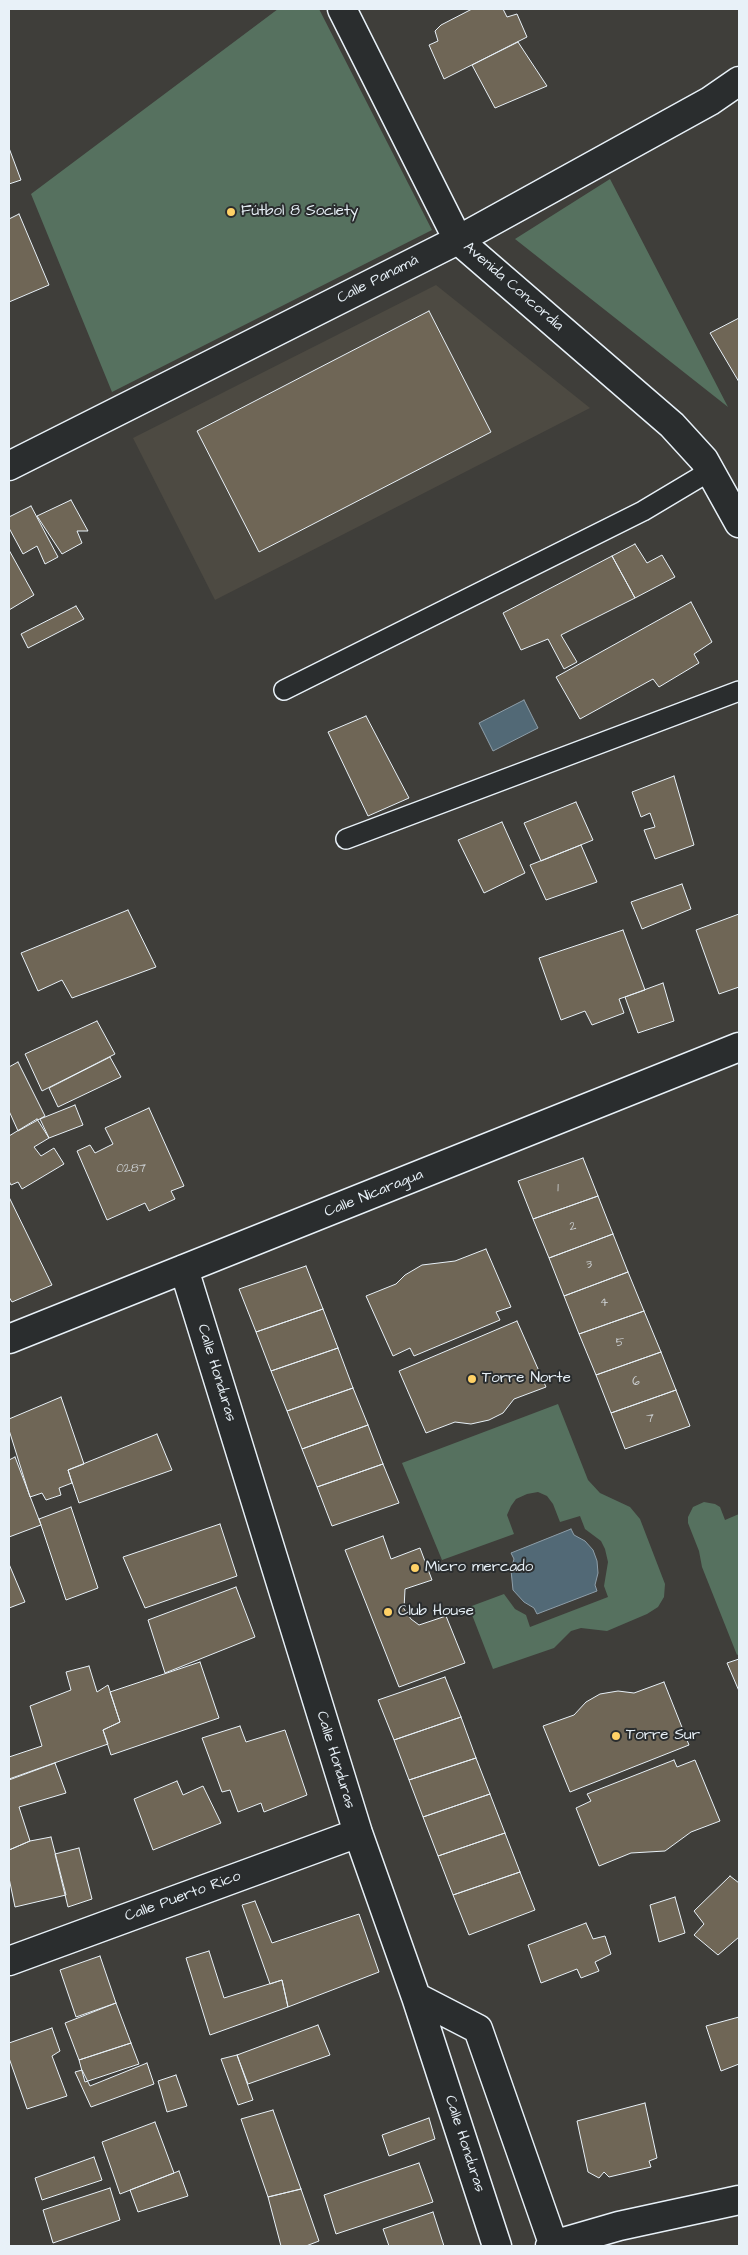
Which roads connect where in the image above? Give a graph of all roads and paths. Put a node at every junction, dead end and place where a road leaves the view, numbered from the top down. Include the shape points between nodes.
1 (342, 9) edge
2 (739, 81) edge
3 (458, 240) junction
4 (9, 466) edge
5 (710, 471) junction
6 (739, 523) edge
7 (284, 690) dead end
8 (739, 691) edge
9 (346, 839) dead end
10 (739, 1047) edge
11 (184, 1270) junction
12 (9, 1339) edge
13 (358, 1833) junction
14 (9, 1961) edge
15 (416, 1997) junction
16 (739, 2200) edge
17 (497, 2246) edge
18 (552, 2246) edge

1 - 3 street, Avenida Concordia
2 - 3 street, Calle Panamá via 710,101
3 - 4 street, Calle Panamá
3 - 5 street, Avenida Concordia via 672,425
5 - 6 street, Avenida Concordia
5 - 7 lane via 643,511
8 - 9 lane
10 - 11 street, Calle Nicaragua via 493,1154
11 - 12 street, Calle Nicaragua
11 - 13 street, Calle Honduras
13 - 14 street, Calle Puerto Rico
13 - 15 street, Calle Honduras
15 - 17 street, Calle Honduras
15 - 18 street via 478,2029
16 - 18 street via 619,2226

